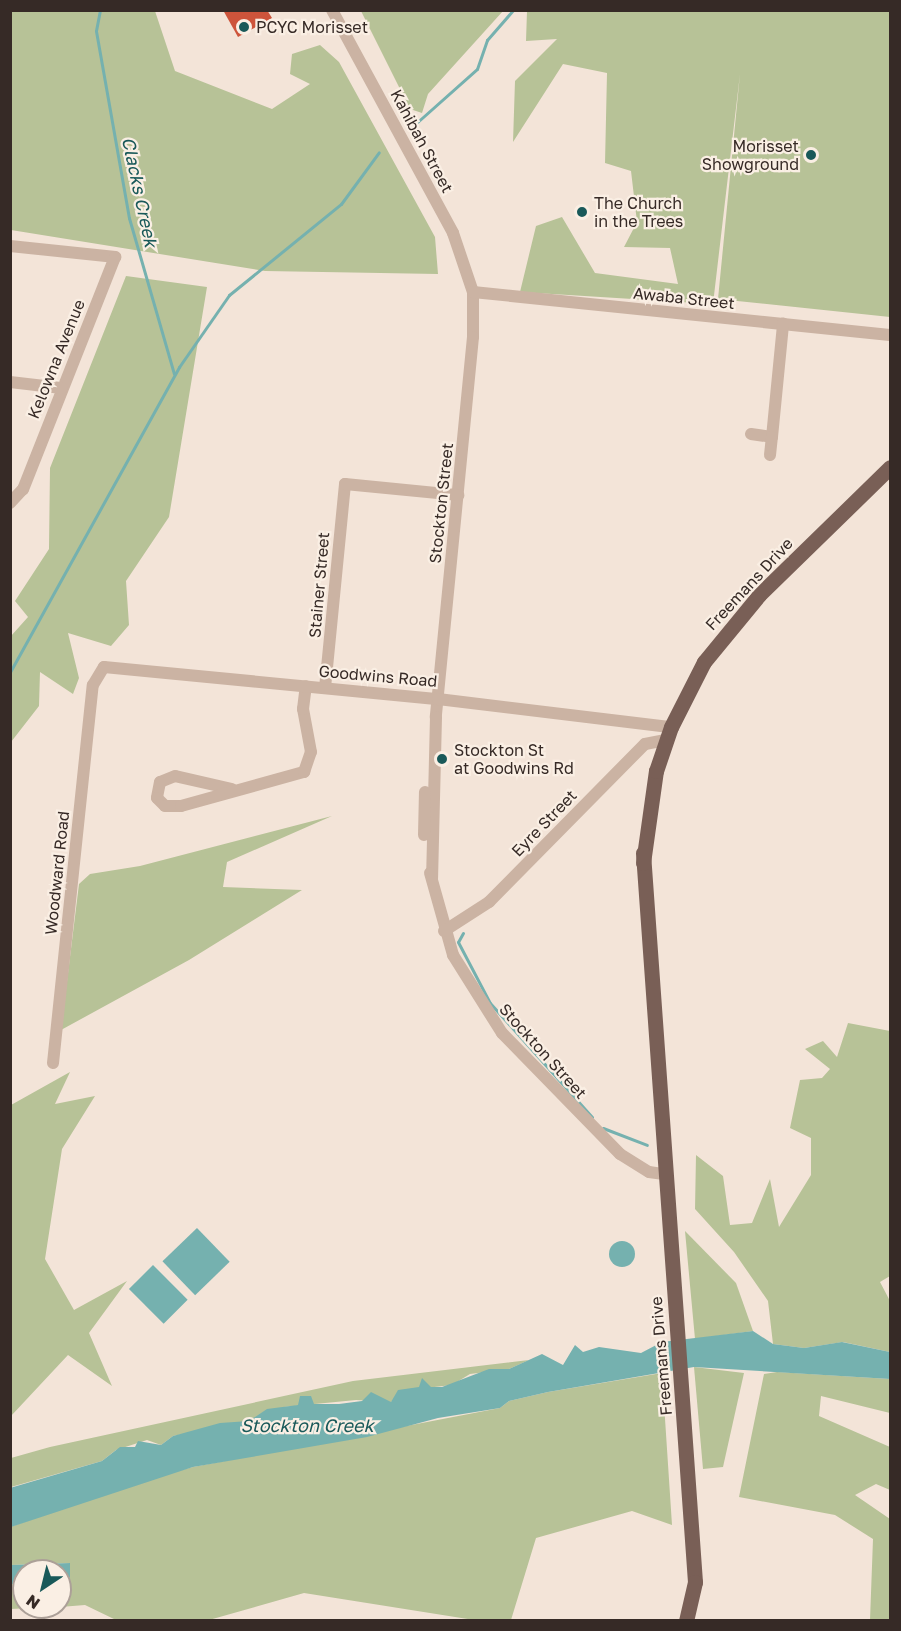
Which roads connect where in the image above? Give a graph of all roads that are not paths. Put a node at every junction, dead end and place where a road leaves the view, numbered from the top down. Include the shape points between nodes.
1 (332, 10) edge
2 (10, 246) edge
3 (473, 292) junction
4 (783, 324) junction
5 (891, 335) edge
6 (10, 382) edge
7 (62, 388) junction
8 (751, 434) dead end
9 (772, 437) junction
10 (770, 454) dead end
11 (888, 473) edge
12 (458, 495) junction
13 (10, 503) edge
14 (93, 686) joint
15 (306, 686) junction
16 (325, 688) junction
17 (438, 699) junction
18 (668, 734) junction
19 (232, 789) junction
20 (444, 931) junction
21 (53, 1063) dead end
22 (664, 1174) junction
23 (686, 1620) edge

1 - 3 street, Kahibah Street via 453,233
2 - 7 street, Kelowna Avenue via 115,257
3 - 4 street, Awaba Street
3 - 12 street, Stockton Street
4 - 5 street, Awaba Street
4 - 9 street
6 - 7 street
7 - 13 street, Kelowna Avenue via 23,489
8 - 9 street
9 - 10 street
11 - 18 main road, Freemans Drive via 738,618 704,663
12 - 16 street, Stainer Street via 345,484
12 - 17 street, Stockton Street
14 - 15 street, Goodwins Road via 104,667 117,665
14 - 21 street, Woodward Road
15 - 16 street, Goodwins Road
15 - 19 street via 303,709 310,765 286,779
16 - 17 street, Goodwins Road
17 - 18 street, Goodwins Road
17 - 20 street, Stockton Street via 432,878
18 - 20 street, Eyre Street via 645,744 489,902
18 - 22 main road, Freemans Drive via 649,800 643,853 641,948
19 - 19 street via 173,807 157,798 160,782 175,776
20 - 22 street, Stockton Street via 481,1006 523,1058 620,1154 649,1172
22 - 23 main road, Freemans Drive via 695,1582

